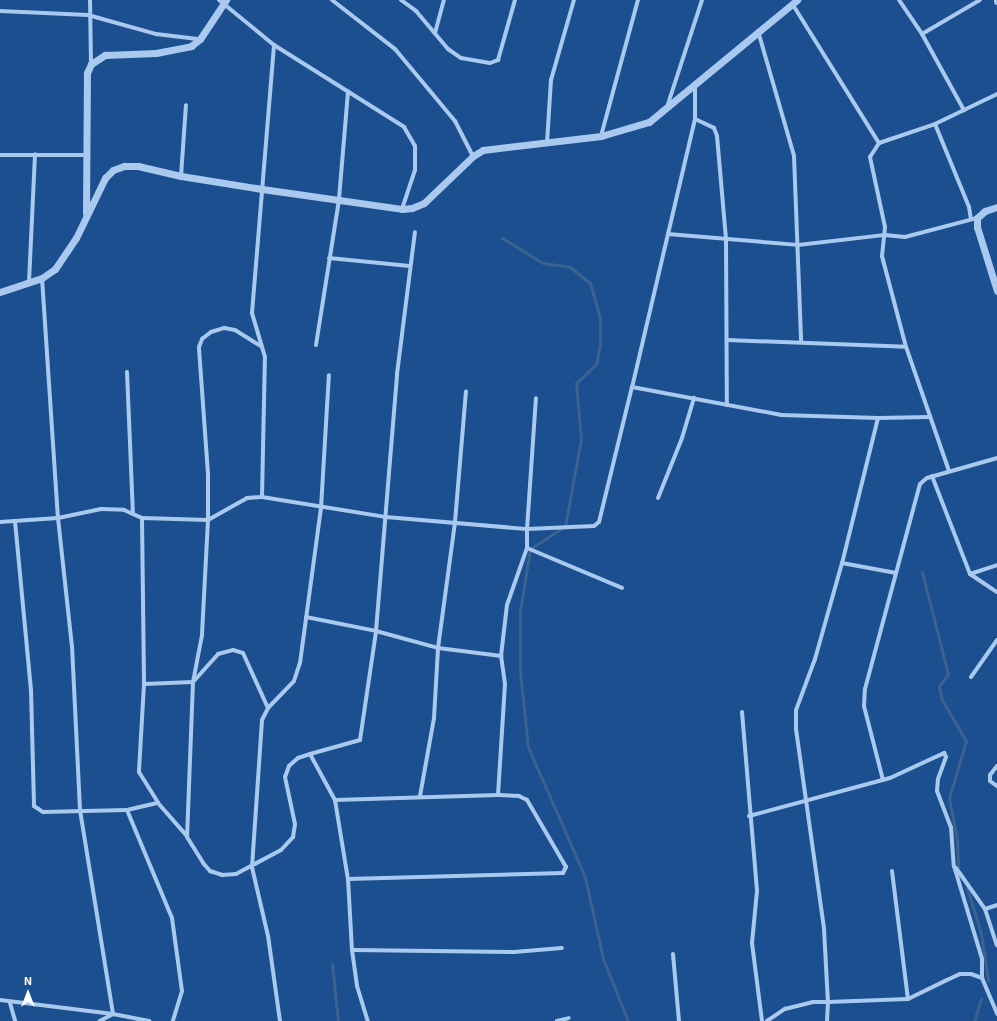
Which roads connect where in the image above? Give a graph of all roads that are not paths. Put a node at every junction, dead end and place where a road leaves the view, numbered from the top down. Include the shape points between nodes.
1 (90, 0) edge
2 (332, 0) edge
3 (402, 0) edge
4 (444, 0) edge
5 (515, 0) edge
6 (574, 0) edge
7 (638, 0) edge
8 (702, 0) edge
9 (899, 0) edge
10 (980, 0) edge
11 (223, 1) edge
12 (795, 3) edge
13 (0, 11) edge
14 (88, 15) junction
15 (758, 31) junction
16 (435, 33) junction
17 (922, 34) junction
18 (200, 39) junction
19 (274, 45) junction
20 (91, 64) junction
21 (695, 83) junction
22 (348, 91) junction
23 (997, 94) edge
24 (186, 105) dead end
25 (667, 108) junction
26 (964, 110) junction
27 (695, 119) junction
28 (935, 124) junction
29 (601, 136) junction
30 (547, 143) junction
31 (879, 143) junction
32 (35, 154) junction
33 (0, 155) edge
34 (86, 155) junction
35 (473, 156) junction
36 (181, 176) junction
37 (262, 189) junction
38 (339, 199) junction
39 (997, 207) edge
40 (402, 209) junction
41 (86, 215) junction
42 (974, 218) junction
43 (415, 232) dead end
44 (668, 234) junction
45 (885, 236) junction
46 (726, 239) junction
47 (798, 245) junction
48 (330, 258) junction
49 (410, 266) junction
50 (42, 278) junction
51 (29, 282) junction
52 (997, 291) edge
53 (0, 292) edge
54 (727, 340) junction
55 (801, 342) junction
56 (316, 345) dead end
57 (261, 346) junction
58 (906, 347) junction
59 (128, 372) dead end
60 (329, 375) dead end
61 (632, 387) junction
62 (466, 391) dead end
63 (536, 398) dead end
64 (694, 398) junction
65 (727, 405) junction
66 (930, 417) junction
67 (878, 418) junction
68 (997, 458) edge
69 (949, 471) junction
70 (932, 476) junction
71 (262, 497) junction
72 (658, 498) dead end
73 (322, 508) junction
74 (133, 514) junction
75 (386, 517) junction
76 (58, 518) junction
77 (142, 518) junction
78 (208, 520) junction
79 (15, 521) junction
80 (0, 522) edge
81 (455, 522) junction
82 (528, 529) junction
83 (527, 548) junction
84 (842, 563) junction
85 (997, 565) edge
86 (896, 573) junction
87 (970, 574) junction
88 (622, 588) dead end
89 (997, 592) edge
90 (306, 618) junction
91 (376, 631) junction
92 (997, 640) edge
93 (438, 648) junction
94 (501, 656) junction
95 (971, 677) dead end
96 (193, 682) junction
97 (144, 684) junction
98 (268, 708) junction
99 (742, 712) dead end
100 (310, 754) junction
101 (997, 766) edge
102 (883, 780) junction
103 (997, 786) edge
104 (498, 795) junction
105 (420, 796) junction
106 (335, 800) junction
107 (806, 800) junction
108 (158, 803) junction
109 (80, 810) junction
110 (127, 810) junction
111 (749, 816) junction
112 (187, 836) junction
113 (954, 866) junction
114 (252, 867) junction
115 (892, 871) dead end
116 (348, 879) junction
117 (997, 905) edge
118 (985, 908) junction
119 (997, 945) edge
120 (562, 948) dead end
121 (352, 950) junction
122 (672, 954) dead end
123 (982, 978) junction
124 (908, 999) junction
125 (0, 1000) edge
126 (10, 1002) junction
127 (828, 1002) junction
128 (113, 1014) junction
129 (997, 1014) edge
130 (569, 1018) dead end
131 (15, 1021) edge
132 (100, 1021) edge
133 (149, 1021) edge
134 (173, 1021) edge
135 (280, 1021) edge
136 (368, 1021) edge
137 (557, 1021) edge
138 (679, 1021) edge
139 (762, 1021) edge
140 (767, 1021) edge
141 (827, 1021) edge

1 - 14 street
2 - 35 street via 395,49 455,121
3 - 16 street via 416,11
4 - 16 street
5 - 16 street via 501,51 495,62 476,62 461,58 448,49
6 - 30 street via 551,80
7 - 29 street
8 - 25 street
9 - 17 street
10 - 17 street
11 - 18 street
11 - 19 street
12 - 15 street
12 - 31 street
13 - 14 street
14 - 18 street via 156,34
14 - 20 street
15 - 21 street
15 - 47 street via 794,156
17 - 26 street
18 - 20 street via 184,48 105,56
19 - 22 street
19 - 37 street
20 - 34 street via 87,73
21 - 25 street
21 - 27 street
22 - 38 street
22 - 40 street via 404,127 410,135 415,146 415,170
23 - 26 street
24 - 36 street
25 - 29 street via 649,122 636,128
26 - 28 street
27 - 44 street
27 - 46 street via 714,128 717,136
28 - 31 street
28 - 42 street
29 - 30 street
30 - 35 street via 483,150
31 - 45 street via 870,157
32 - 33 street
32 - 34 street
32 - 51 street
34 - 41 street
35 - 40 street via 424,203
36 - 37 street
36 - 41 street via 138,166 113,170 105,178
37 - 38 street
37 - 57 street via 252,313
38 - 40 street
38 - 48 street
39 - 42 street
41 - 50 street via 72,246 55,269
42 - 45 street via 921,234
42 - 52 street
43 - 49 street
44 - 46 street
44 - 61 street
45 - 47 street
45 - 58 street via 882,256
46 - 47 street
46 - 54 street
47 - 55 street
48 - 49 street
48 - 56 street
49 - 75 street via 397,374
50 - 51 street
50 - 76 street
51 - 53 street
54 - 55 street
54 - 65 street
55 - 58 street
57 - 71 street via 265,357
57 - 78 street via 235,330 224,328 211,332 202,339 199,347 208,474
58 - 66 street
59 - 74 street
60 - 73 street
61 - 64 street
61 - 82 street via 599,522 594,526
62 - 81 street
63 - 82 street
64 - 65 street
64 - 72 street via 680,444
65 - 67 street via 782,415
66 - 67 street
66 - 69 street
67 - 84 street
68 - 69 street
69 - 70 street
70 - 86 street via 920,484
70 - 87 street
71 - 73 street
71 - 78 street via 247,498
73 - 75 street
73 - 90 street
74 - 76 street via 124,510 101,509
74 - 77 street
75 - 81 street
75 - 91 street
76 - 79 street
76 - 109 street via 72,646
77 - 78 street
77 - 97 street
78 - 96 street via 202,635
79 - 80 street
79 - 109 street via 31,690 34,806 43,812
81 - 82 street
81 - 93 street
82 - 83 street
83 - 88 street
83 - 94 street via 507,604
84 - 86 street
84 - 107 street via 815,659 796,710 796,729
85 - 87 street
86 - 102 street via 865,689 864,706
87 - 89 street
90 - 91 street
90 - 98 street via 300,662 294,681
91 - 93 street
91 - 100 street via 360,740
92 - 95 street
93 - 94 street
93 - 105 street via 434,718
94 - 104 street via 505,684
96 - 97 street
96 - 98 street via 218,654 233,650 243,653
96 - 112 street
97 - 108 street via 139,772
98 - 114 street via 262,720
99 - 111 street
100 - 106 street
100 - 114 street via 298,758 289,766 285,777 295,824 293,836 281,850
101 - 103 street via 990,776 990,781
102 - 107 street
102 - 113 street via 941,753 946,754 937,791 951,827
104 - 105 street
104 - 116 street via 519,796 527,800 566,867 563,873
105 - 106 street
106 - 116 street
107 - 111 street
107 - 127 street via 824,928
108 - 110 street
108 - 112 street
109 - 110 street
109 - 128 street
110 - 134 street via 172,918 182,991
111 - 139 street via 757,892 752,943
112 - 114 street via 210,871 222,875 236,874
113 - 118 street
113 - 123 street via 982,959
114 - 135 street via 268,936
115 - 124 street
116 - 121 street
117 - 118 street
118 - 119 street
120 - 121 street via 514,952
121 - 136 street via 357,986
122 - 138 street
123 - 124 street via 960,974
123 - 129 street
124 - 127 street
125 - 126 street
126 - 128 street
126 - 131 street
127 - 140 street via 813,1002 785,1009
127 - 141 street
128 - 132 street
128 - 133 street
130 - 137 street

